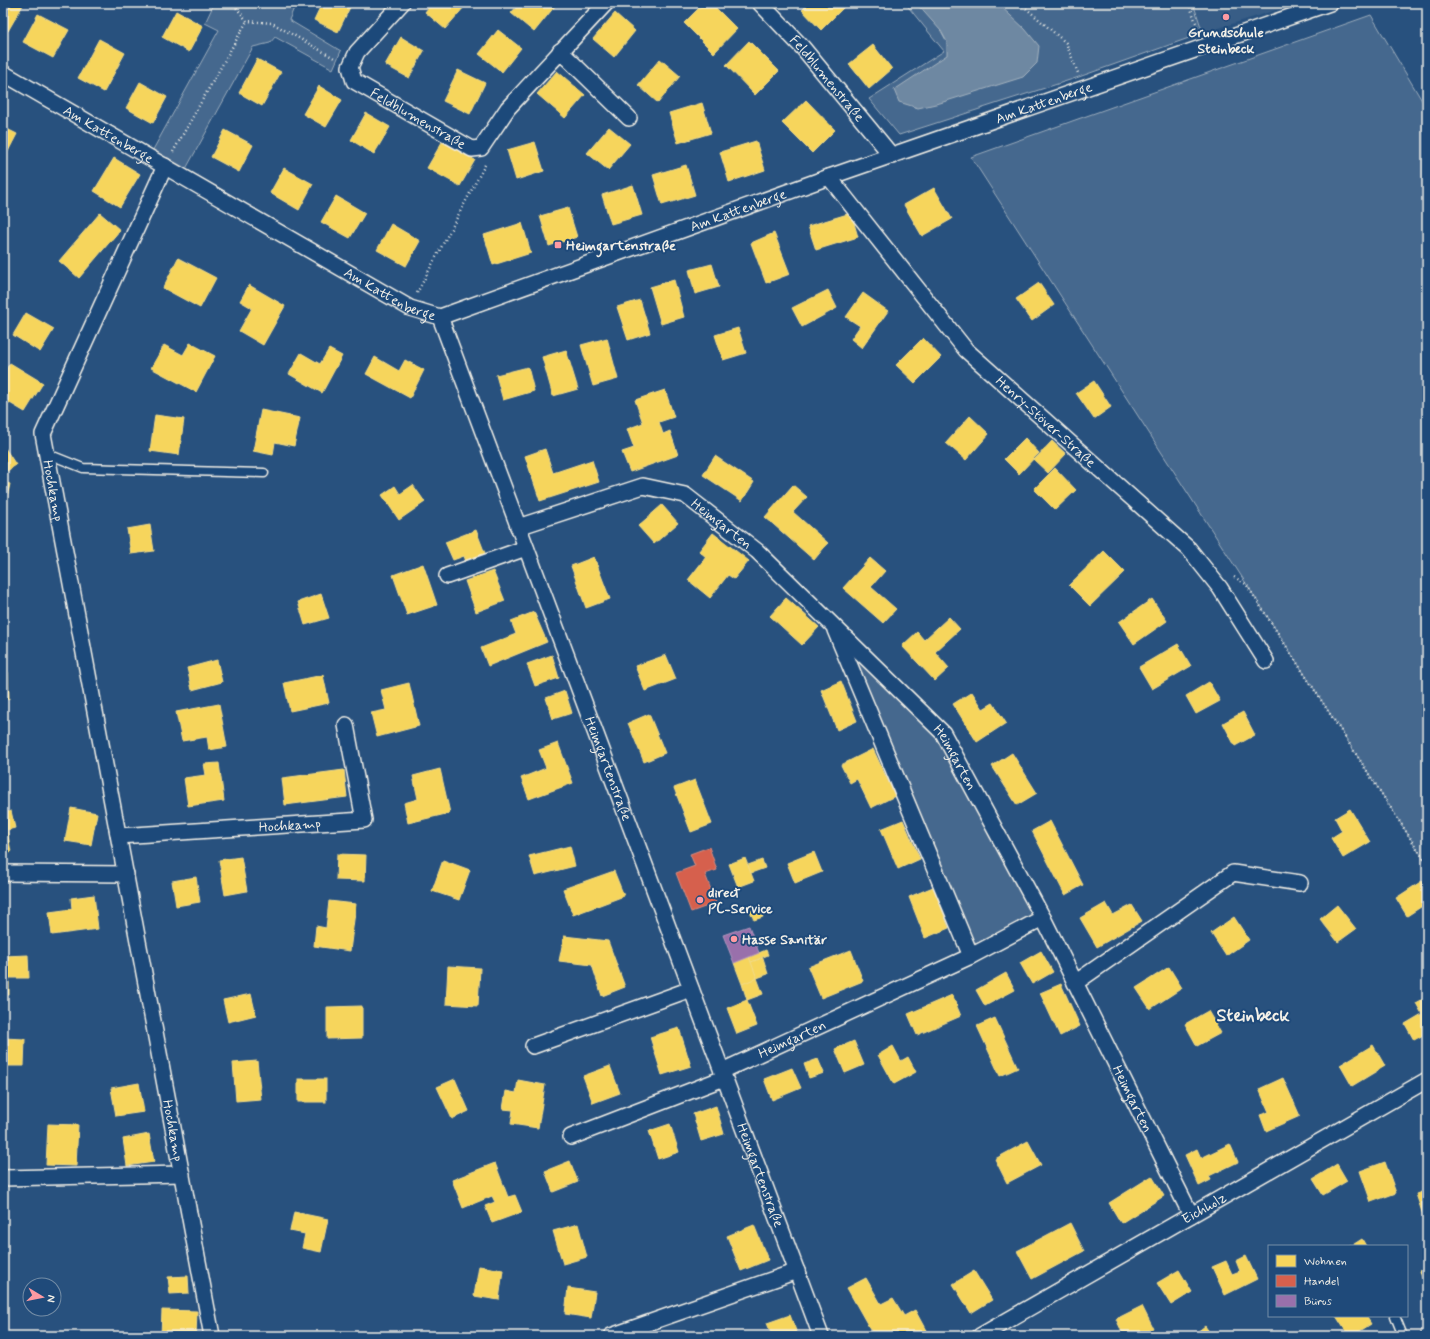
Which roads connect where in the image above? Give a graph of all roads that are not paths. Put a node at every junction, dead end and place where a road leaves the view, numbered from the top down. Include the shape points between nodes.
1 (402, 3) edge
2 (606, 3) edge
3 (760, 3) edge
4 (1330, 3) edge
5 (560, 51) junction
6 (3, 73) edge
7 (629, 118) dead end
8 (892, 156) junction
9 (165, 166) junction
10 (829, 177) junction
11 (440, 317) junction
12 (48, 454) junction
13 (264, 473) dead end
14 (518, 527) junction
15 (526, 548) junction
16 (447, 576) dead end
17 (832, 623) junction
18 (1266, 661) dead end
19 (346, 725) dead end
20 (119, 836) junction
21 (3, 873) edge
22 (126, 874) junction
23 (1300, 883) dead end
24 (1043, 918) junction
25 (971, 956) junction
26 (1075, 983) junction
27 (691, 989) junction
28 (533, 1046) dead end
29 (723, 1075) junction
30 (1427, 1080) edge
31 (571, 1137) dead end
32 (182, 1174) junction
33 (3, 1178) edge
34 (1191, 1215) junction
35 (797, 1271) junction
36 (1395, 1317) edge
37 (212, 1336) edge
38 (611, 1336) edge
39 (821, 1336) edge
40 (980, 1336) edge
41 (1403, 1336) edge

1 - 5 street, Feldblumenstraße via 357,52 350,67 354,81 472,149 481,148 508,108
2 - 5 street, Feldblumenstraße
3 - 8 street, Feldblumenstraße via 803,48
4 - 8 street, Am Kattenberge
5 - 7 street
6 - 9 street, Am Kattenberge
8 - 10 street, Am Kattenberge
9 - 11 street, Am Kattenberge via 410,308
9 - 12 street, Hochkamp via 43,434
10 - 11 street, Am Kattenberge
10 - 18 street, Henry-Stöver-Straße via 966,350 1189,549 1220,588
11 - 14 street, Heimgartenstraße
12 - 13 lane via 83,468
12 - 20 street, Hochkamp
14 - 15 street, Heimgartenstraße
14 - 17 street, Heimgarten via 643,486 685,495 757,552
15 - 16 street
15 - 27 street, Heimgartenstraße
17 - 24 street, Heimgarten via 943,733
17 - 25 street, Heimgarten
19 - 20 street, Hochkamp via 364,820
20 - 22 street, Hochkamp
21 - 22 street
22 - 32 street, Hochkamp
23 - 26 street via 1233,873
24 - 25 street, Heimgarten
24 - 26 street, Heimgarten
25 - 29 street, Heimgarten
26 - 34 street, Heimgarten
27 - 28 street
27 - 29 street, Heimgartenstraße
29 - 31 street
29 - 35 street, Heimgartenstraße
30 - 34 street, Eichholz
32 - 33 street, Hochkamp
32 - 37 street, Hochkamp
34 - 40 street, Eichholz
35 - 38 street
35 - 39 street, Heimgartenstraße
36 - 41 lane

